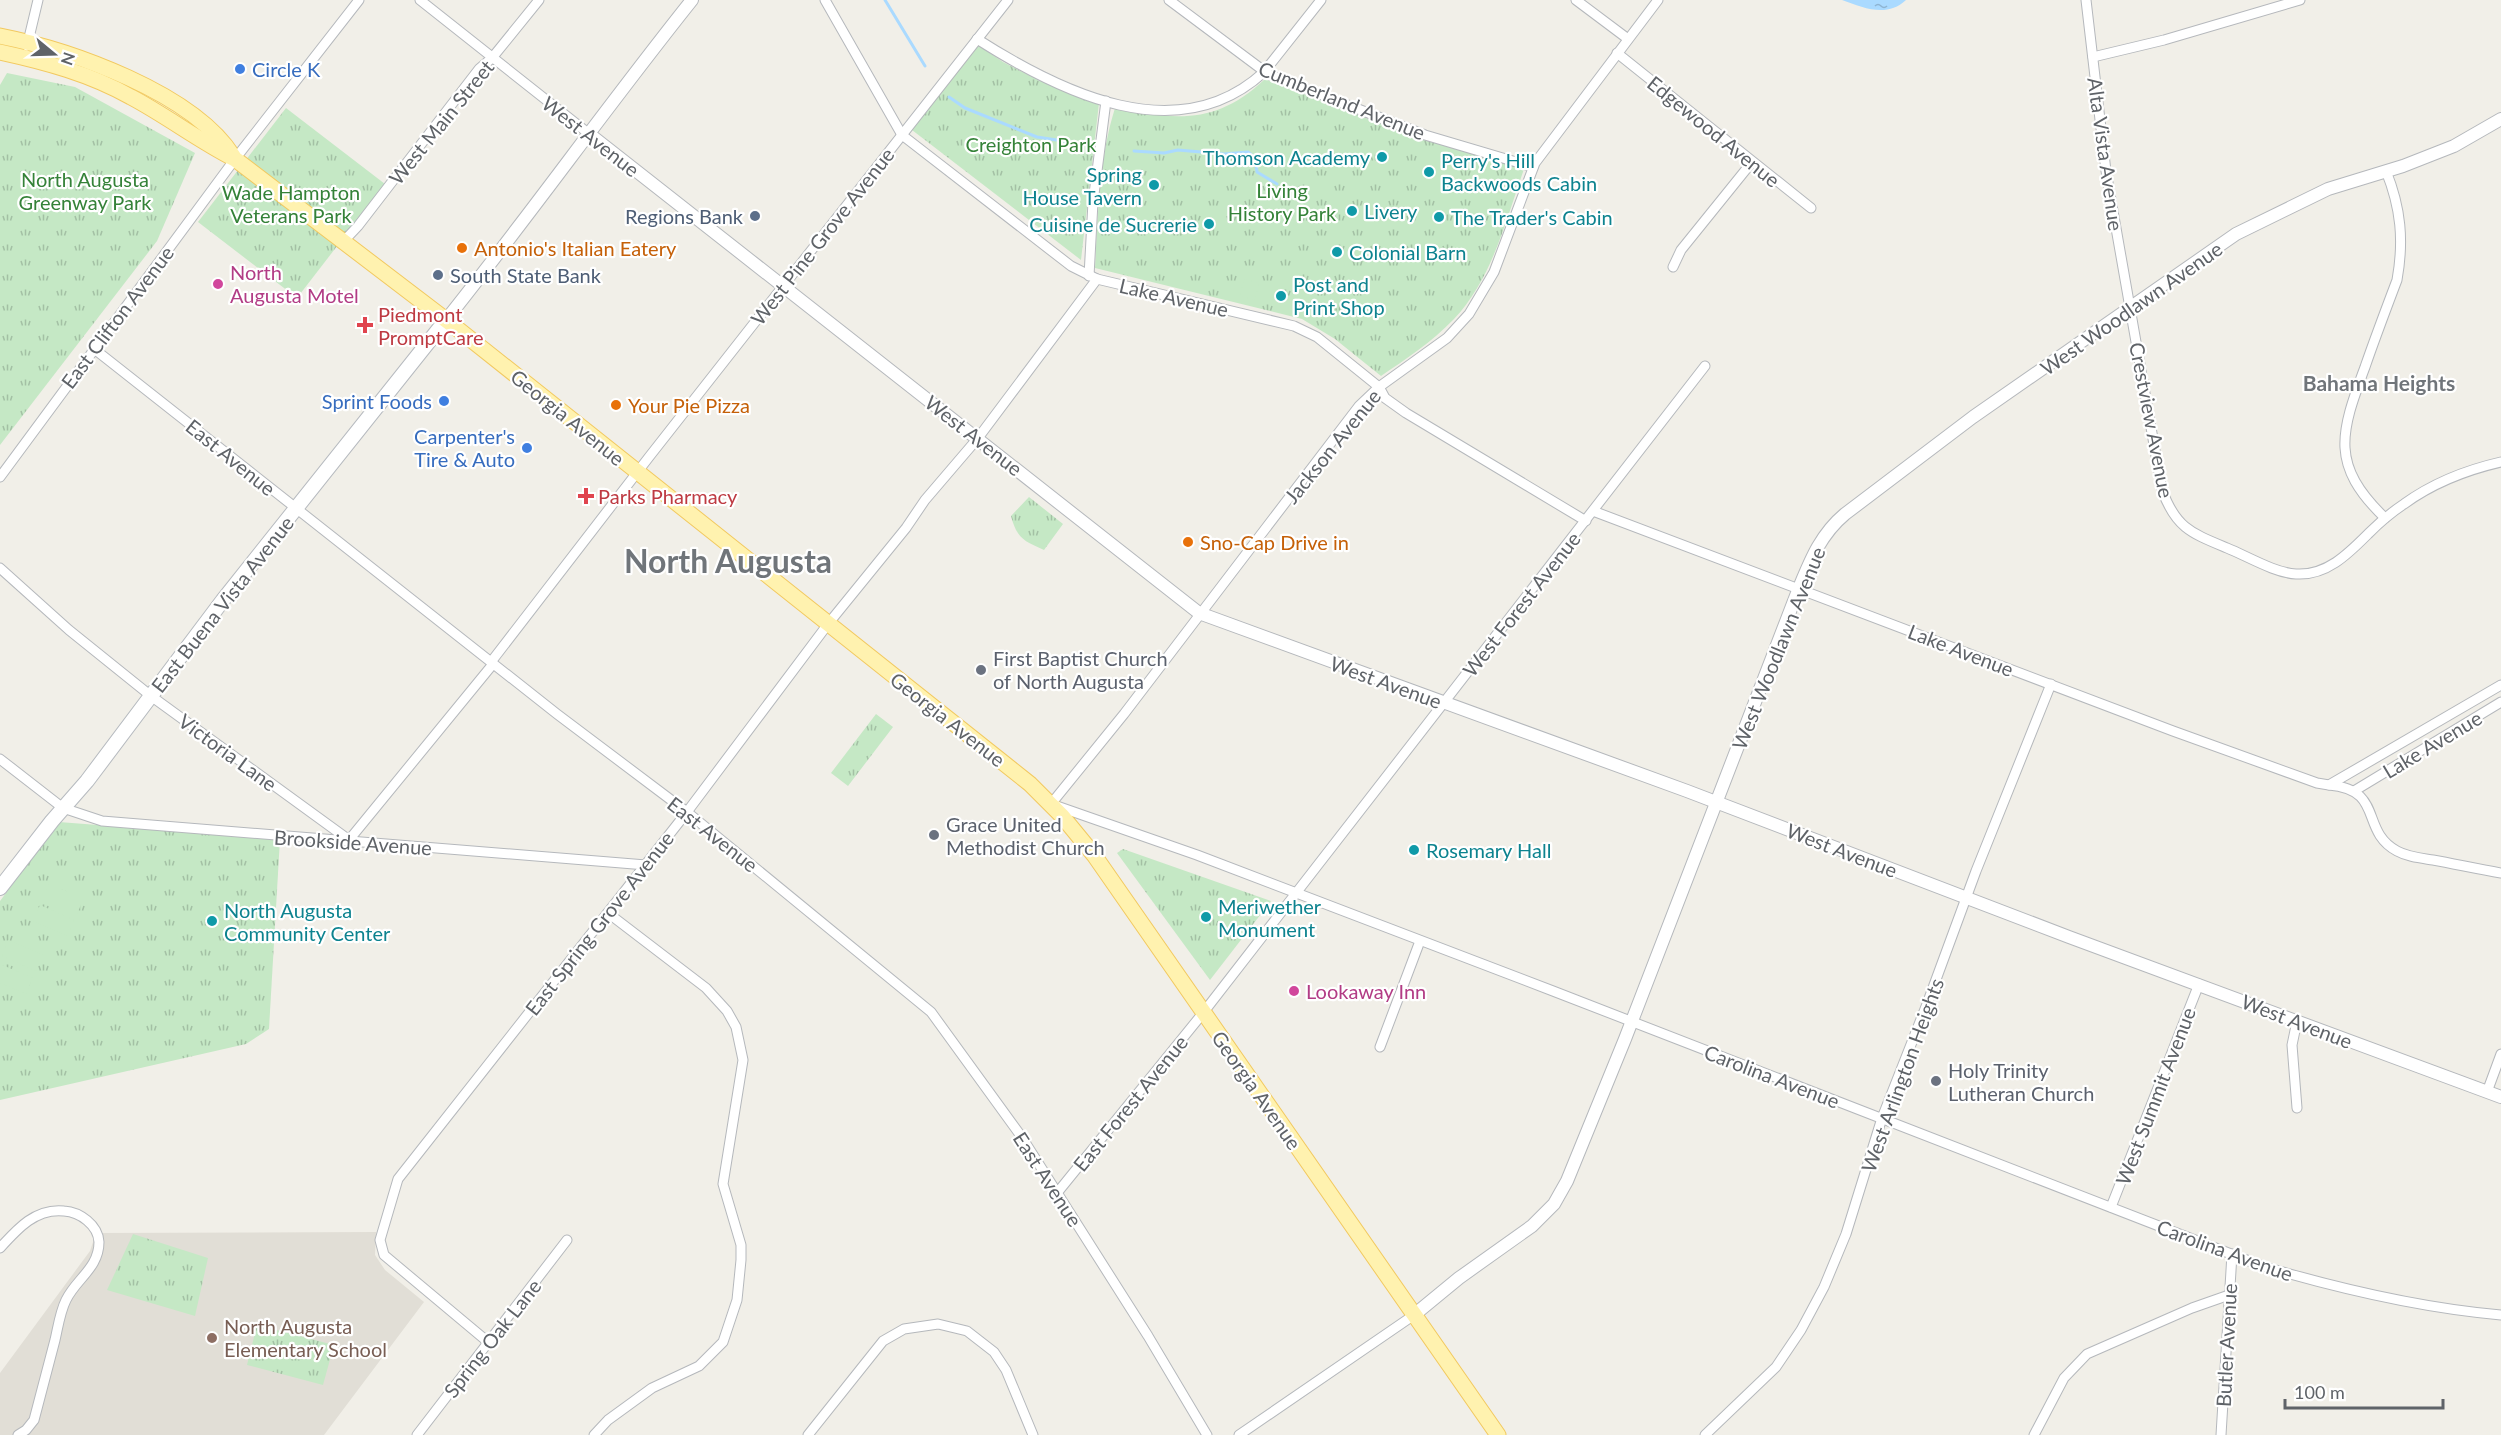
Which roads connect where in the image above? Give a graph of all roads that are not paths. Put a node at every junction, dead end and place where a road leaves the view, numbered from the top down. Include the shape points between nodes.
1 (38, 0) edge
2 (359, 0) edge
3 (420, 0) edge
4 (539, 0) edge
5 (692, 0) edge
6 (825, 0) edge
7 (1008, 0) edge
8 (1169, 0) edge
9 (1321, 0) edge
10 (1576, 0) edge
11 (1658, 0) edge
12 (2086, 0) edge
13 (2300, 0) edge
14 (0, 36) edge
15 (977, 39) junction
16 (1628, 39) junction
17 (28, 41) junction
18 (0, 52) edge
19 (1617, 53) junction
20 (26, 57) junction
21 (2093, 57) junction
22 (492, 58) junction
23 (1264, 72) junction
24 (1106, 101) junction
25 (2501, 119) edge
26 (588, 133) junction
27 (902, 135) junction
28 (235, 159) junction
29 (1752, 162) junction
30 (1533, 167) junction
31 (2386, 171) junction
32 (1811, 208) dead end
33 (342, 243) junction
34 (1673, 267) dead end
35 (1093, 277) junction
36 (784, 285) junction
37 (2132, 308) junction
38 (446, 320) junction
39 (93, 348) junction
40 (1705, 366) dead end
41 (1378, 387) junction
42 (978, 438) junction
43 (2501, 462) edge
44 (636, 473) junction
45 (0, 477) edge
46 (295, 508) junction
47 (1593, 511) junction
48 (2385, 518) junction
49 (1586, 521) junction
50 (0, 568) edge
51 (1799, 588) junction
52 (1200, 613) junction
53 (828, 624) junction
54 (492, 663) junction
55 (2050, 684) junction
56 (2501, 685) edge
57 (151, 696) junction
58 (2501, 702) edge
59 (1444, 703) junction
60 (0, 759) edge
61 (2329, 785) junction
62 (2354, 791) junction
63 (1717, 802) junction
64 (1051, 804) junction
65 (63, 808) junction
66 (687, 812) junction
67 (349, 840) junction
68 (646, 865) junction
69 (2501, 873) edge
70 (0, 888) edge
71 (1296, 894) junction
72 (1966, 898) junction
73 (608, 913) junction
74 (1420, 940) junction
75 (2199, 984) junction
76 (1203, 1012) junction
77 (1631, 1021) junction
78 (2297, 1021) junction
79 (1380, 1047) dead end
80 (2501, 1054) edge
81 (2487, 1092) junction
82 (2501, 1097) edge
83 (2297, 1108) dead end
84 (1882, 1118) junction
85 (1058, 1193) junction
86 (2111, 1207) junction
87 (567, 1240) dead end
88 (0, 1248) edge
89 (2232, 1254) junction
90 (2229, 1295) junction
91 (1414, 1315) junction
92 (2501, 1315) edge
93 (488, 1342) junction
94 (1716, 1432) edge
95 (18, 1435) edge
96 (417, 1435) edge
97 (594, 1435) edge
98 (808, 1435) edge
99 (1033, 1435) edge
100 (1207, 1435) edge
101 (1239, 1435) edge
102 (1498, 1435) edge
103 (1706, 1435) edge
104 (2034, 1435) edge
105 (2221, 1435) edge

1 - 17 street
2 - 28 street, East Clifton Avenue
3 - 22 street, West Avenue
4 - 22 street, West Main Street
5 - 26 street
6 - 27 street, Lake Avenue
7 - 15 street, West Pine Grove Avenue
8 - 23 street, Cumberland Avenue
9 - 23 street
10 - 16 street
11 - 16 street, Jackson Avenue
12 - 21 street, Alta Vista Avenue
13 - 21 street
14 - 17 main road, Georgia Avenue
15 - 24 street via 1045,78
15 - 27 street, West Pine Grove Avenue
16 - 19 street, Jackson Avenue
17 - 20 street
17 - 28 main road, Georgia Avenue via 74,55 137,82 213,130
18 - 20 main road, Georgia Avenue
19 - 29 street, Edgewood Avenue
19 - 30 street, Jackson Avenue
20 - 28 main road, Georgia Avenue via 68,69 130,96
21 - 37 street, Alta Vista Avenue via 2106,171
22 - 26 street, West Avenue
22 - 33 street, West Main Street via 479,69
23 - 24 street via 1230,97 1191,110 1150,110
23 - 30 street, Cumberland Avenue via 1425,135
24 - 35 street via 1093,202
25 - 31 street, West Woodlawn Avenue via 2454,146
26 - 36 street, West Avenue
26 - 38 street
27 - 35 street, Lake Avenue via 1071,266
27 - 36 street, West Pine Grove Avenue
28 - 33 main road, Georgia Avenue
28 - 39 street, East Clifton Avenue
29 - 32 street, Edgewood Avenue
29 - 34 street via 1681,250
30 - 41 street, Jackson Avenue via 1494,272 1479,301 1447,338
31 - 37 street, West Woodlawn Avenue via 2328,189 2262,220 2211,250
31 - 48 street via 2401,218 2400,264 2352,400 2344,446 2353,480
33 - 38 main road, Georgia Avenue
35 - 41 street, Lake Avenue via 1294,326 1317,337
35 - 42 street, East Spring Grove Avenue
36 - 42 street, West Avenue
36 - 44 street, West Pine Grove Avenue
37 - 48 street, Crestview Avenue via 2162,490 2169,508 2186,529 2279,570 2303,574 2327,567 2349,554
37 - 51 street, West Woodlawn Avenue via 1973,417 1845,514 1820,541
38 - 44 main road, Georgia Avenue
38 - 46 main road, East Buena Vista Avenue
39 - 45 street, East Clifton Avenue
39 - 46 street, East Avenue
40 - 47 street, West Forest Avenue
41 - 49 street, Lake Avenue via 1385,398 1406,413
41 - 52 street, Jackson Avenue via 1359,406
42 - 52 street, West Avenue
42 - 53 street, East Spring Grove Avenue
43 - 48 street, Crestview Avenue via 2448,478
44 - 53 main road, Georgia Avenue
44 - 54 street, West Pine Grove Avenue
46 - 54 street, East Avenue
46 - 57 main road, East Buena Vista Avenue
47 - 49 street, West Forest Avenue
47 - 51 street, Lake Avenue
49 - 59 street, West Forest Avenue
50 - 57 street, Victoria Lane
51 - 55 street, Lake Avenue
51 - 63 street, West Woodlawn Avenue
52 - 59 street, West Avenue
52 - 64 street, Jackson Avenue
53 - 64 main road, Georgia Avenue
53 - 66 street, East Spring Grove Avenue
54 - 66 street, East Avenue
54 - 67 street, West Pine Grove Avenue
55 - 61 street, Lake Avenue via 2302,779
55 - 72 street, West Arlington Heights
56 - 61 street, Lake Avenue
57 - 65 main road, East Buena Vista Avenue
57 - 67 street, Victoria Lane
58 - 62 street, Lake Avenue
59 - 63 street, West Avenue
59 - 71 street, West Forest Avenue
60 - 65 street
61 - 62 street, Lake Avenue
62 - 69 street via 2367,804 2381,837 2394,850 2412,857
63 - 72 street, West Avenue
63 - 77 street, West Woodlawn Avenue
64 - 71 street, Carolina Avenue via 1134,831
64 - 76 main road, Georgia Avenue via 1094,855
65 - 67 street, Brookside Avenue via 102,821
65 - 70 main road, East Buena Vista Avenue
66 - 68 street, East Spring Grove Avenue
66 - 85 street, East Avenue via 931,1012
67 - 68 street, Brookside Avenue
68 - 73 street, East Spring Grove Avenue
71 - 74 street, Carolina Avenue
71 - 76 street, West Forest Avenue
72 - 75 street, West Avenue
72 - 84 street, West Arlington Heights
73 - 93 street, East Spring Grove Avenue via 398,1179 384,1228 380,1244 388,1260
73 - 97 street via 706,988 736,1027 743,1060 723,1184 741,1245 741,1260 737,1300 723,1342 699,1366 652,1388
74 - 77 street, Carolina Avenue
74 - 79 street
75 - 78 street, West Avenue
75 - 86 street, West Summit Avenue
76 - 85 street, East Forest Avenue
76 - 91 main road, Georgia Avenue
77 - 84 street, Carolina Avenue
77 - 91 street, West Woodlawn Avenue via 1568,1181 1554,1204 1532,1226
78 - 81 street, West Avenue
78 - 83 street via 2292,1045
80 - 81 street
81 - 82 street, West Avenue
84 - 86 street, Carolina Avenue
84 - 94 street, West Arlington Heights via 1846,1234 1824,1287 1776,1367
85 - 100 street, East Avenue
86 - 89 street, Carolina Avenue
87 - 93 street, Spring Oak Lane
88 - 95 street via 30,1218 51,1211 69,1211 82,1217 99,1239 91,1269 65,1302 34,1420
89 - 90 street, Butler Avenue
89 - 92 street, Carolina Avenue via 2325,1285 2417,1304
90 - 104 street via 2087,1354 2064,1378
90 - 105 street, Butler Avenue
91 - 101 street
91 - 102 main road, Georgia Avenue
93 - 96 street, Spring Oak Lane
94 - 103 street, West Arlington Heights
98 - 99 street via 875,1349 893,1334 915,1326 945,1325 977,1337 994,1352

